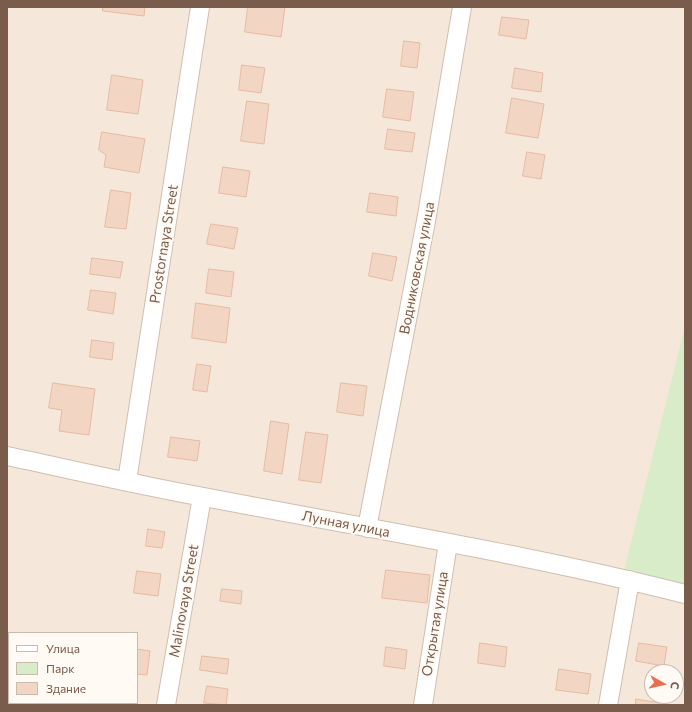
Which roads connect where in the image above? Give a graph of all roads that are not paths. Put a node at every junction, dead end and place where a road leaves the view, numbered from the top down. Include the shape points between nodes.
1 (200, 7) edge
2 (462, 7) edge
3 (7, 456) edge
4 (127, 481) junction
5 (202, 497) junction
6 (367, 528) junction
7 (448, 543) junction
8 (630, 580) junction
9 (685, 594) edge
10 (166, 705) edge
11 (423, 705) edge
12 (608, 705) edge

1 - 4 street, Prostornaya Street
2 - 6 street, Водниковская улица via 426,221
3 - 4 street, Лунная улица
4 - 5 street, Лунная улица
5 - 6 street, Лунная улица
5 - 10 street, Malinovaya Street
6 - 7 street, Лунная улица
7 - 8 street, Лунная улица
7 - 11 street, Открытая улица
8 - 9 street, Лунная улица
8 - 12 street

